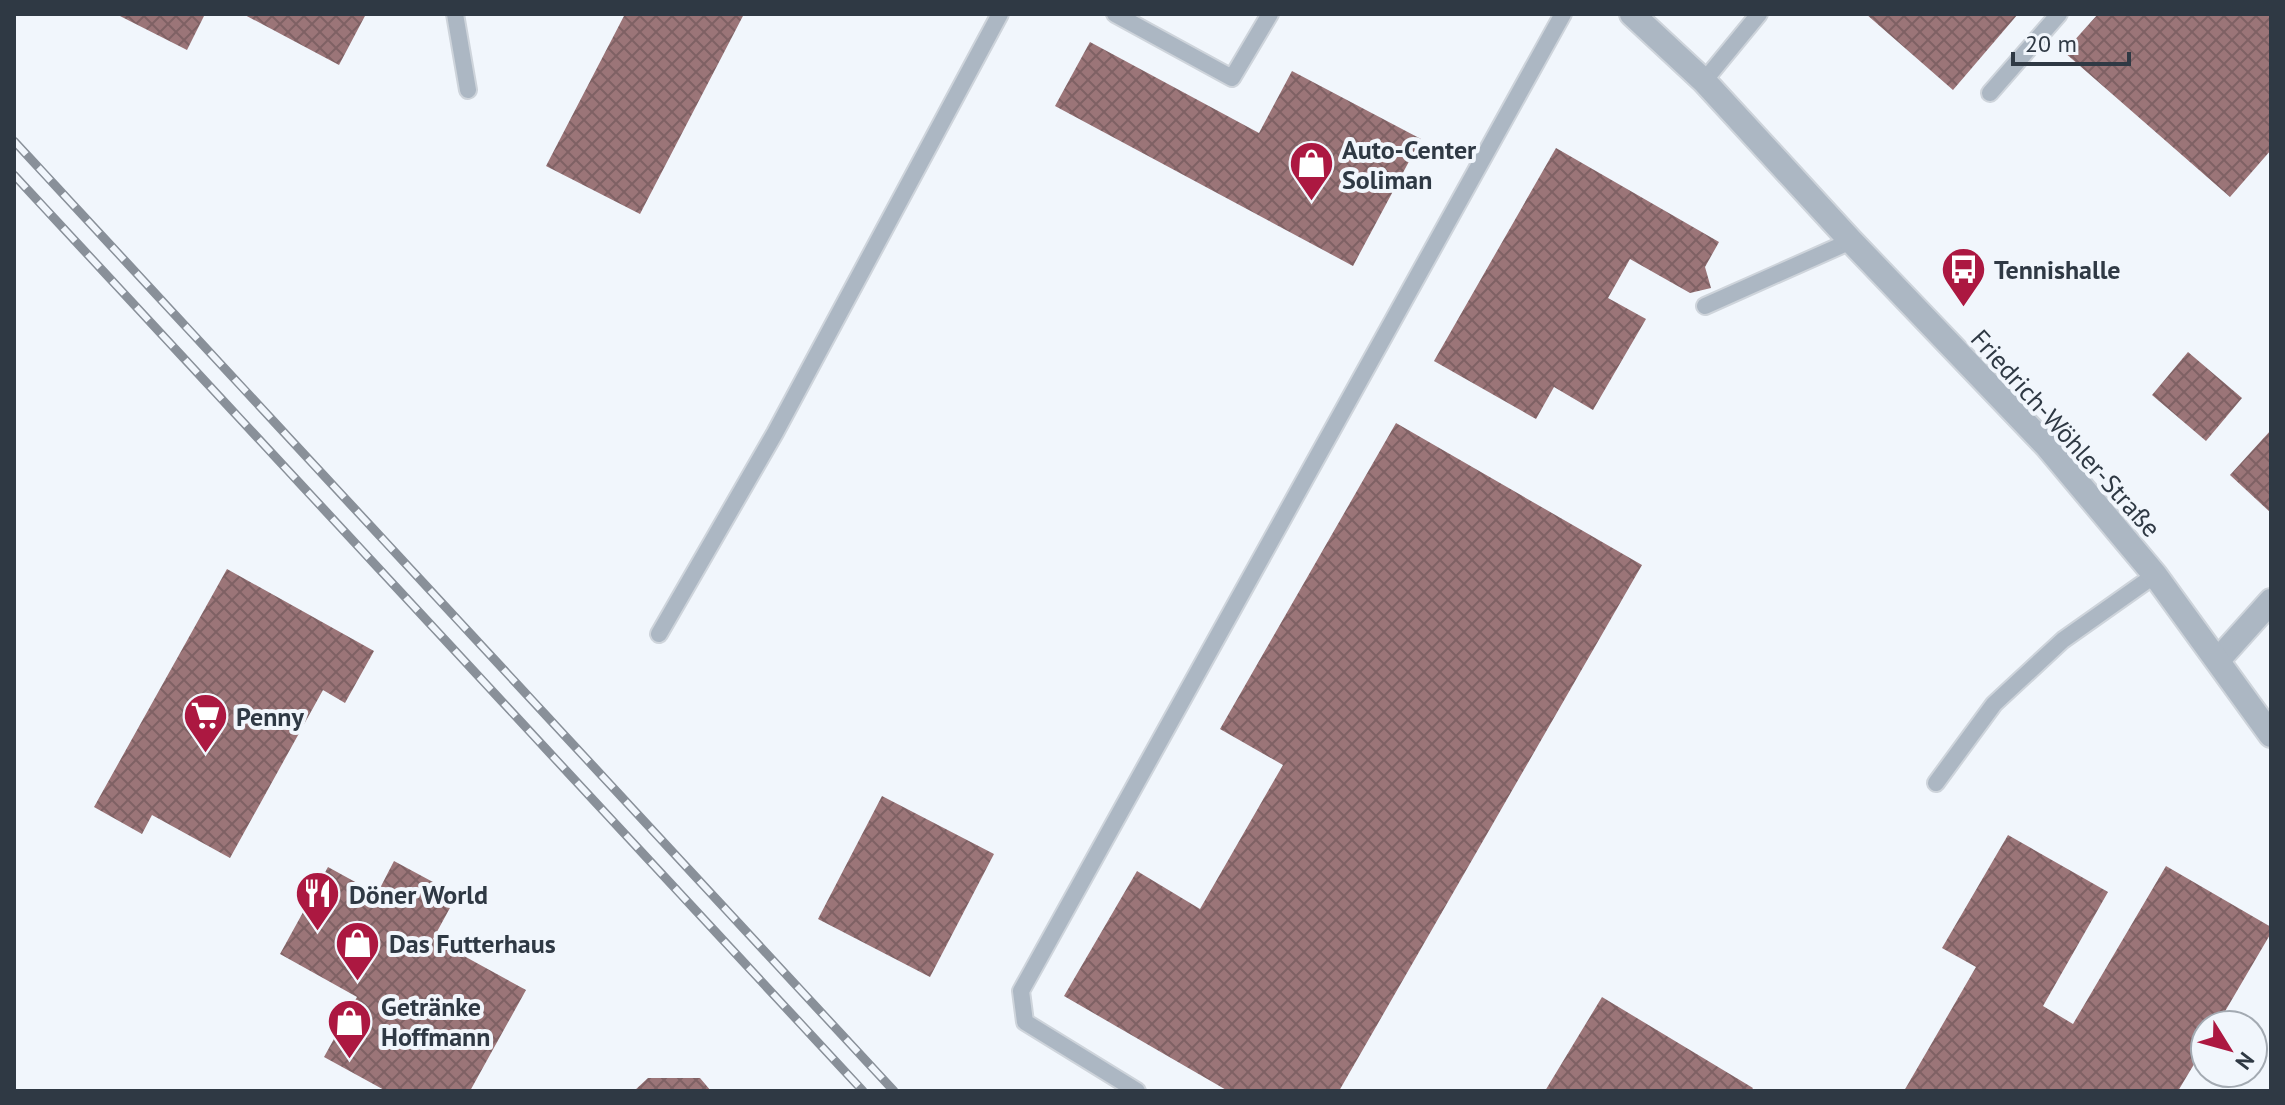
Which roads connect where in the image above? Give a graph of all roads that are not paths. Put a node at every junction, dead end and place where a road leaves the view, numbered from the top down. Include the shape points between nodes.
1 (455, 14) edge
2 (1000, 14) edge
3 (1115, 14) edge
4 (1270, 14) edge
5 (1563, 14) edge
6 (1632, 14) edge
7 (1759, 14) edge
8 (2059, 14) edge
9 (1704, 81) junction
10 (468, 90) dead end
11 (1990, 93) dead end
12 (1851, 241) junction
13 (1705, 306) dead end
14 (2155, 575) junction
15 (2271, 601) edge
16 (659, 634) dead end
17 (2218, 660) junction
18 (2271, 735) edge
19 (1936, 783) dead end
20 (1137, 1091) edge

1 - 10 lane
2 - 16 lane via 775,433
3 - 4 lane via 1232,78
5 - 20 lane via 1021,991 1025,1022
6 - 9 street, Friedrich-Wöhler-Straße
7 - 9 lane
8 - 11 lane
9 - 12 street, Friedrich-Wöhler-Straße
12 - 13 lane
12 - 14 street, Friedrich-Wöhler-Straße via 2047,446
14 - 17 street, Friedrich-Wöhler-Straße
14 - 19 lane via 2063,640 1994,704
15 - 17 street
17 - 18 street, Friedrich-Wöhler-Straße

